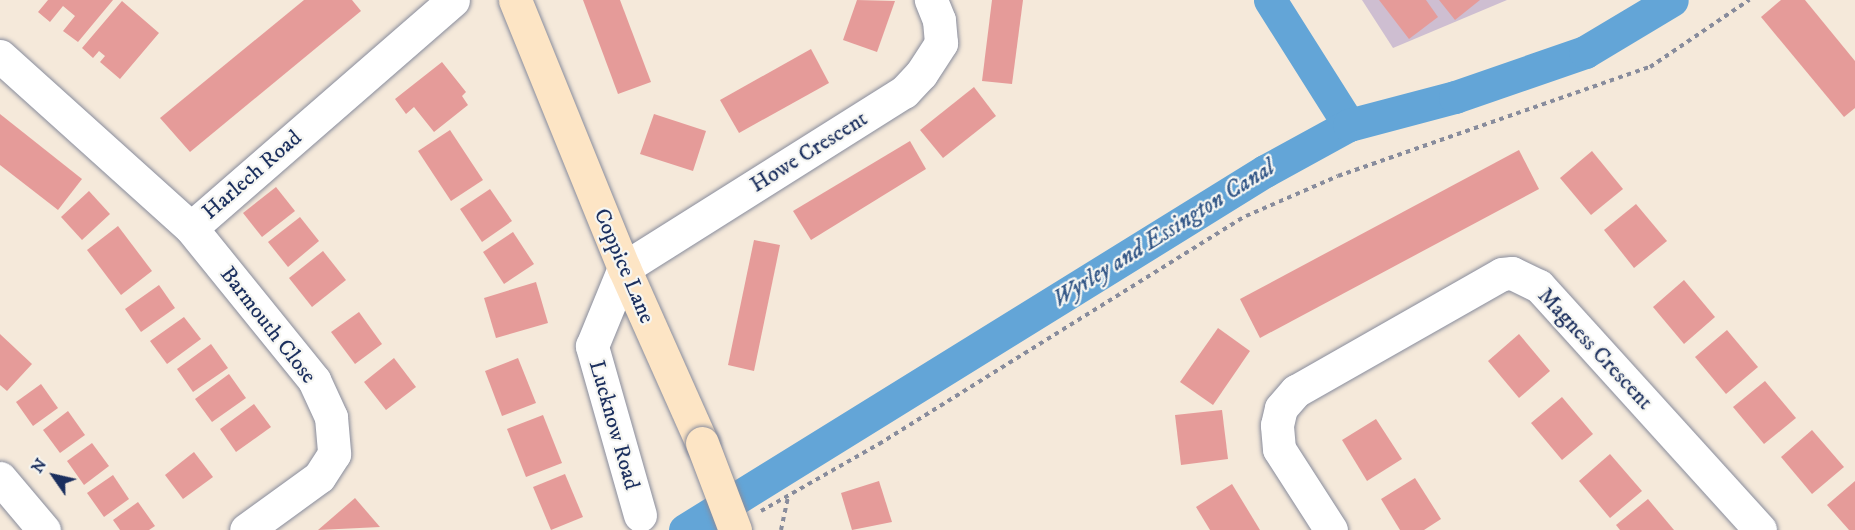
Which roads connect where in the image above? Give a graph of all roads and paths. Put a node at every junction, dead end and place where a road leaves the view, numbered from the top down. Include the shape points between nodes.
1 (453, 0) edge
2 (515, 0) edge
3 (931, 0) edge
4 (1749, 0) edge
5 (0, 56) edge
6 (191, 228) junction
7 (624, 268) junction
8 (0, 478) edge
9 (788, 496) junction
10 (640, 515) dead end
11 (744, 523) edge
12 (44, 530) edge
13 (246, 530) edge
14 (781, 530) edge
15 (1331, 530) edge
16 (1760, 530) edge

1 - 6 street, Harlech Road
2 - 7 street, Coppice Lane
3 - 7 street, Howe Crescent via 939,20 941,43 904,92
4 - 9 path via 1650,67 1338,176 1246,216 899,432
5 - 6 street, Harlech Road
6 - 13 street, Barmouth Close via 314,380 331,417 334,454 319,477
7 - 10 street, Lucknow Road via 592,346
7 - 11 street, Coppice Lane, bridge via 702,443
8 - 12 street
9 - 11 path
9 - 14 path
15 - 16 street, Magness Crescent via 1279,450 1277,425 1281,408 1296,391 1502,274 1512,273 1539,286

